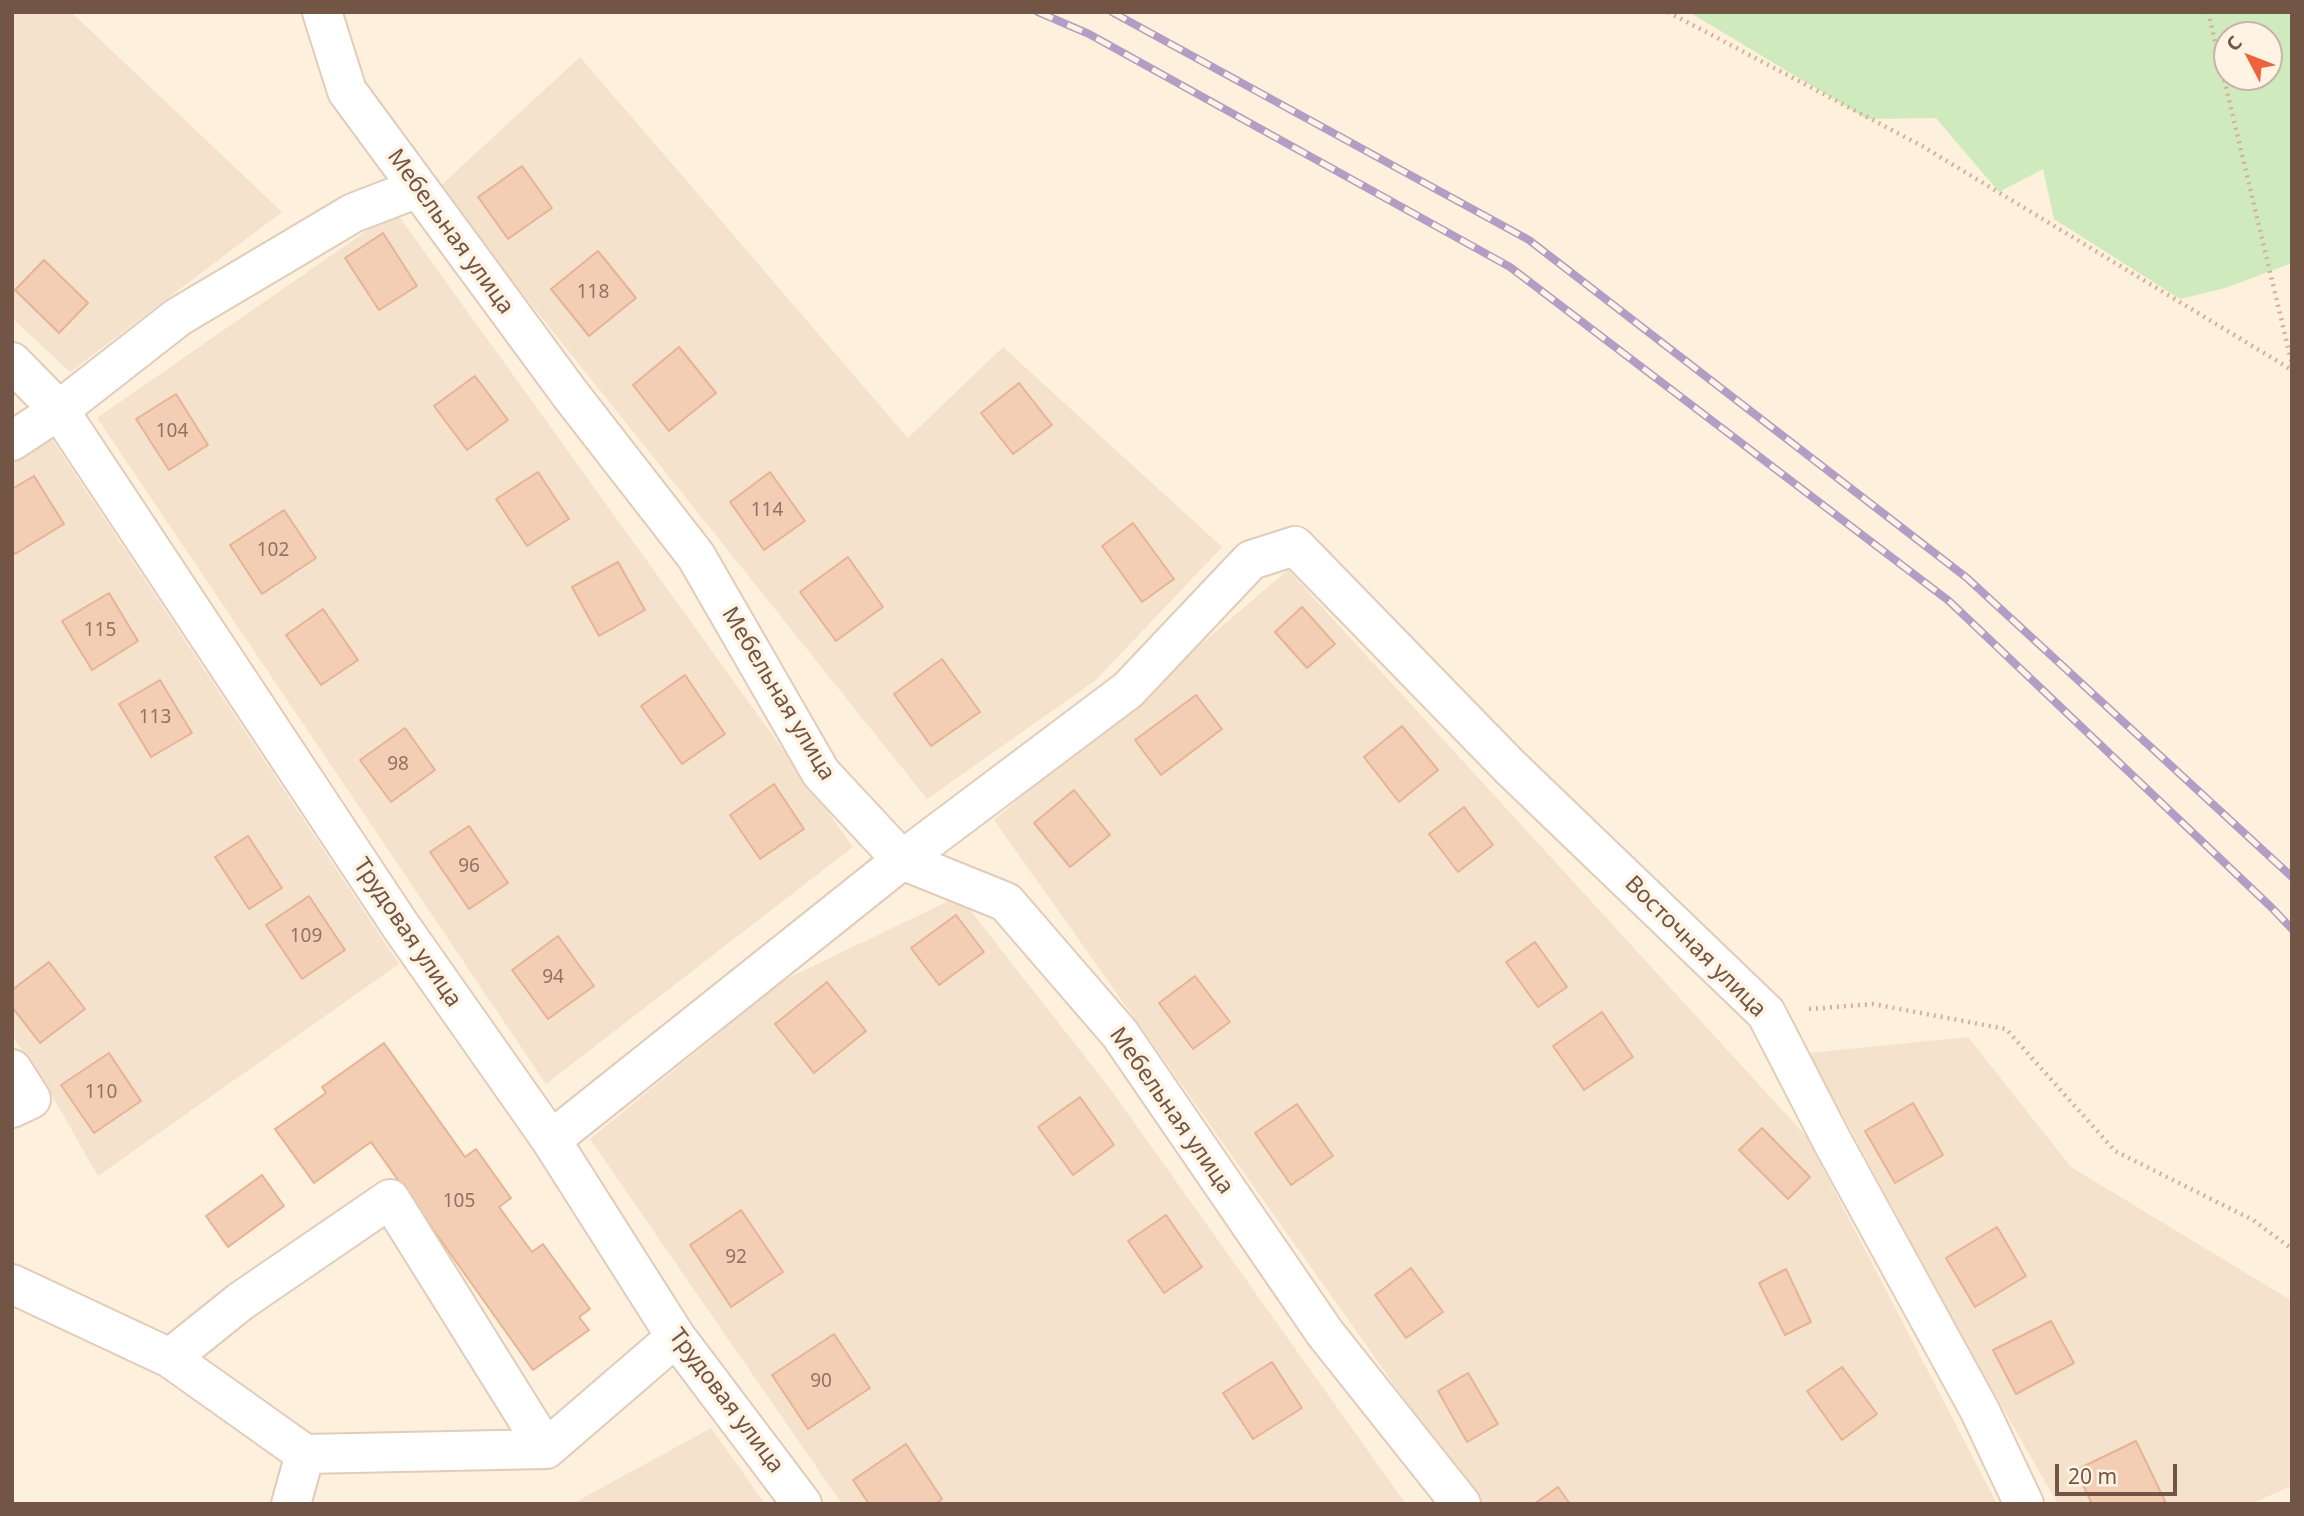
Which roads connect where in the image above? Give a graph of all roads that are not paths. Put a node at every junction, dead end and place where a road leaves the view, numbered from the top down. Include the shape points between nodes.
1 (322, 12) edge
2 (418, 188) junction
3 (12, 362) edge
4 (59, 411) junction
5 (12, 441) edge
6 (902, 860) junction
7 (551, 1140) junction
8 (12, 1284) edge
9 (676, 1337) junction
10 (170, 1358) junction
11 (545, 1448) junction
12 (306, 1454) junction
13 (291, 1504) edge
14 (802, 1504) edge
15 (1461, 1504) edge
16 (2024, 1504) edge

1 - 2 street, Мебельная улица via 348,91
2 - 4 street via 353,213 178,317
2 - 6 street, Мебельная улица via 696,556 821,773
3 - 4 street, Трудовая улица
4 - 5 street
4 - 7 street, Трудовая улица via 400,925
6 - 7 street
6 - 15 street, Мебельная улица via 1006,902 1120,1034 1325,1334
6 - 16 street, Восточная улица via 1128,690 1251,560 1295,546 1510,767 1766,1013 1980,1411
7 - 9 street, Трудовая улица
8 - 10 street
9 - 11 street
9 - 14 street, Трудовая улица
10 - 11 street via 241,1301 390,1199
10 - 12 street
11 - 12 street
12 - 13 street

